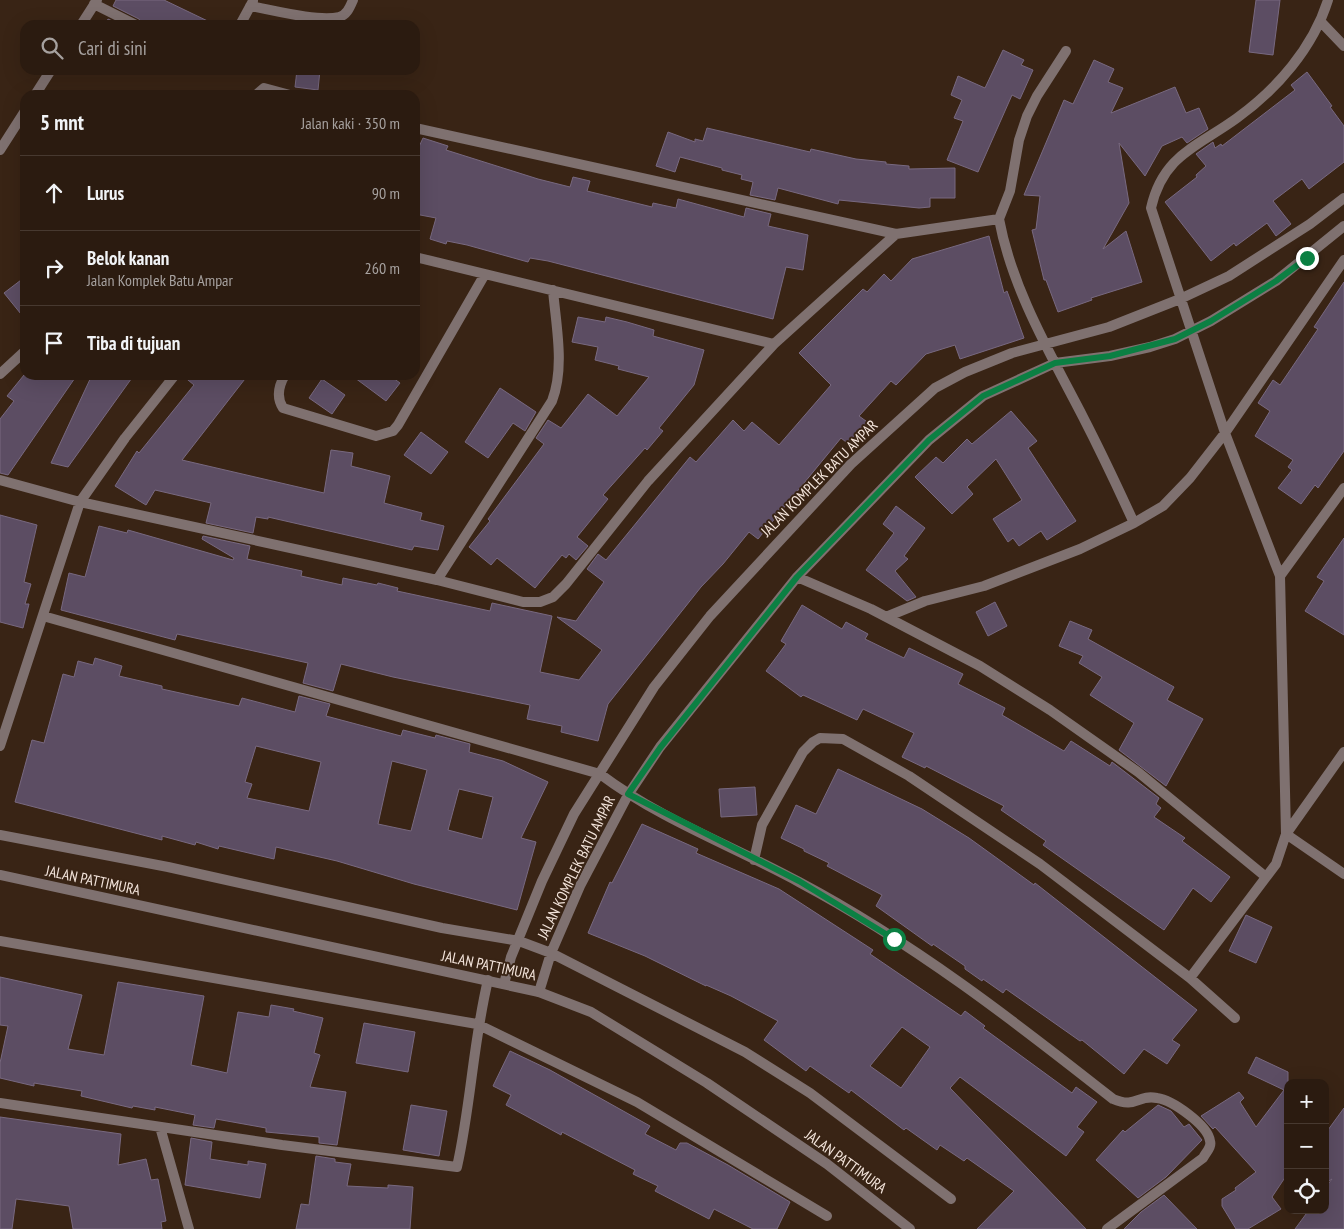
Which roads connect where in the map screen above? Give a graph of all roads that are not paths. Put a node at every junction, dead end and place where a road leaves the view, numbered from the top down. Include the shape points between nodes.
1 (352, 0) edge
2 (1328, 0) edge
3 (96, 2) edge
4 (252, 3) edge
5 (83, 20) edge
6 (127, 20) edge
7 (243, 20) edge
8 (1321, 22) junction
9 (1344, 46) edge
10 (1066, 52) dead end
11 (48, 75) edge
12 (38, 90) edge
13 (20, 119) edge
14 (420, 129) edge
15 (0, 150) edge
16 (1344, 198) edge
17 (999, 219) junction
18 (1344, 226) edge
19 (896, 234) junction
20 (420, 258) edge
21 (1344, 260) edge
22 (485, 274) junction
23 (553, 290) junction
24 (1180, 299) junction
25 (1190, 331) junction
26 (1045, 343) junction
27 (774, 344) junction
28 (20, 356) edge
29 (1055, 363) junction
30 (3, 371) edge
31 (0, 378) edge
32 (170, 380) edge
33 (284, 380) edge
34 (1225, 433) junction
35 (0, 480) edge
36 (1344, 488) edge
37 (80, 502) junction
38 (1134, 523) junction
39 (1280, 576) junction
40 (797, 577) junction
41 (437, 580) junction
42 (43, 616) junction
43 (886, 617) junction
44 (0, 746) edge
45 (1344, 752) edge
46 (600, 774) junction
47 (628, 794) junction
48 (1286, 834) junction
49 (0, 835) edge
50 (754, 860) junction
51 (1344, 874) edge
52 (0, 875) edge
53 (1266, 877) junction
54 (0, 941) edge
55 (519, 941) junction
56 (551, 953) junction
57 (1190, 978) junction
58 (488, 980) junction
59 (504, 984) junction
60 (539, 992) junction
61 (1235, 1018) dead end
62 (477, 1024) junction
63 (0, 1103) edge
64 (160, 1127) junction
65 (951, 1199) dead end
66 (827, 1216) dead end
67 (189, 1229) edge
68 (910, 1229) edge
69 (1107, 1229) edge

1 - 4 street via 348,12 340,17 320,18
2 - 8 street
3 - 5 street
3 - 6 street
4 - 7 street
8 - 9 street
8 - 24 street via 1283,78 1237,118 1180,155 1155,189 1151,208
10 - 17 street via 1027,116 1010,191
11 - 12 street
13 - 15 street
14 - 19 street
16 - 24 street, JALAN KOMPLEK BATU AMPAR via 1229,276
17 - 19 street
17 - 26 street via 1022,290
18 - 25 street, JALAN KOMPLEK BATU AMPAR via 1276,281
19 - 27 street
20 - 22 street
21 - 34 street
22 - 23 street
22 - 33 street via 398,425 385,435 376,436 283,408 279,402 279,391
23 - 27 street
23 - 41 street via 559,358 558,388
24 - 25 street
24 - 26 street, JALAN KOMPLEK BATU AMPAR via 1109,327
25 - 29 street, JALAN KOMPLEK BATU AMPAR via 1150,347
25 - 34 street
26 - 29 street
26 - 46 street, JALAN KOMPLEK BATU AMPAR via 965,372 935,388 851,464 710,616 654,687
27 - 41 street via 648,481 553,598 523,602
28 - 30 street
29 - 38 street
29 - 40 street, JALAN KOMPLEK BATU AMPAR via 983,396 929,440
30 - 31 street
32 - 37 street
34 - 38 street via 1163,506
34 - 39 street
35 - 37 street
36 - 39 street
37 - 41 street
37 - 42 street
38 - 43 street via 1080,549 984,586 925,602
39 - 48 street
40 - 43 street
40 - 47 street, JALAN KOMPLEK BATU AMPAR via 672,732
42 - 44 street
42 - 46 street
43 - 53 street via 980,666 1050,710 1138,772
45 - 48 street
46 - 47 street
46 - 55 street, JALAN KOMPLEK BATU AMPAR via 574,814 542,881
47 - 50 street
47 - 56 street, JALAN KOMPLEK BATU AMPAR via 580,886
48 - 51 street
48 - 53 street via 1276,864
49 - 55 street via 168,866 442,928
50 - 57 street via 762,825 803,752 820,738 843,739 909,776 978,821 1077,891
50 - 69 street via 799,881 935,965 1019,1025 1113,1099 1127,1104 1158,1098 1175,1106 1201,1126 1211,1142 1203,1158
52 - 58 street, JALAN PATTIMURA
53 - 57 street
54 - 62 street
55 - 56 street
55 - 59 street, JALAN KOMPLEK BATU AMPAR
56 - 60 street, JALAN KOMPLEK BATU AMPAR
56 - 65 street via 745,1052 810,1093
57 - 61 street
58 - 59 street, JALAN PATTIMURA
58 - 62 street
59 - 60 street, JALAN PATTIMURA
60 - 68 street, JALAN PATTIMURA via 591,1012 707,1083 827,1164
62 - 64 street via 467,1123 457,1167
62 - 66 street via 637,1102
63 - 64 street
64 - 67 street

